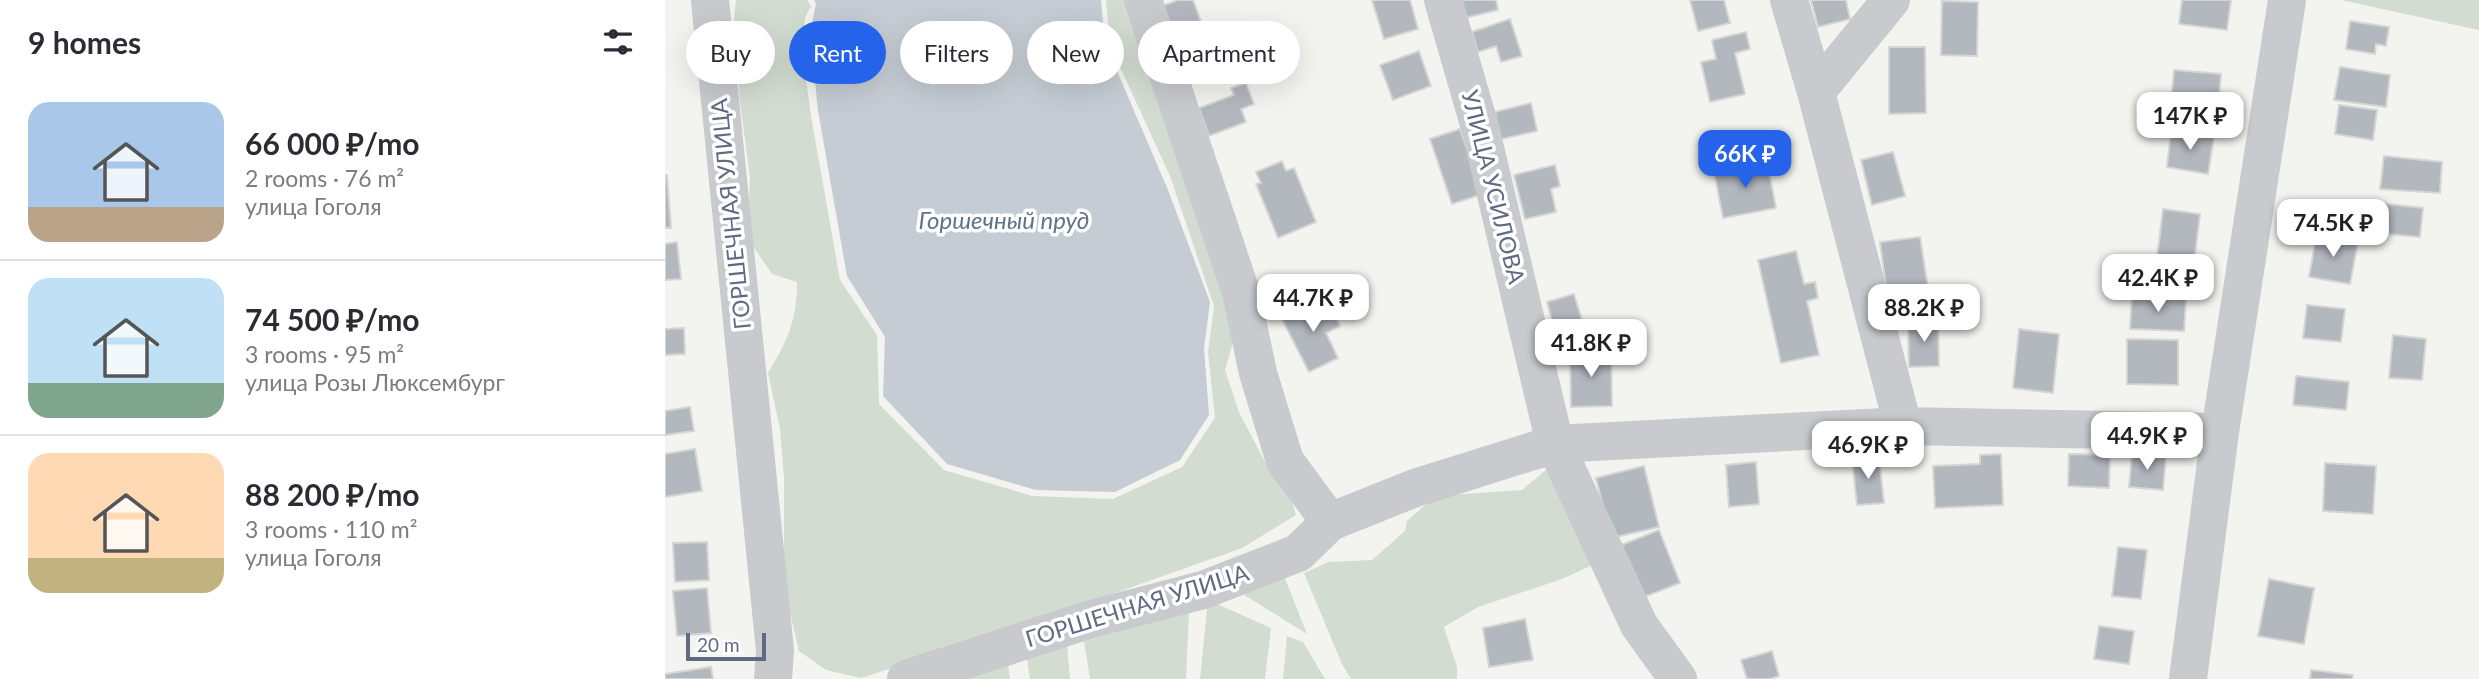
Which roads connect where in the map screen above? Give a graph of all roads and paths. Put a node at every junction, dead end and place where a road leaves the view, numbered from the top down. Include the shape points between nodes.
1 (709, 0) edge
2 (1143, 0) edge
3 (1443, 0) edge
4 (1789, 0) edge
5 (1891, 0) edge
6 (2287, 0) edge
7 (1816, 92) junction
8 (1903, 425) junction
9 (2220, 432) junction
10 (1556, 444) junction
11 (1330, 522) junction
12 (773, 679) edge
13 (906, 679) edge
14 (1678, 679) edge
15 (2187, 679) edge

1 - 12 street, ГОРШЕЧНАЯ УЛИЦА via 775,652
2 - 11 street via 1241,292 1258,373 1285,461
3 - 10 street, УЛИЦА УСИЛОВА via 1481,131
4 - 7 street
5 - 7 street
6 - 9 street
7 - 8 street
8 - 9 street, ГОРШЕЧНАЯ УЛИЦА
8 - 10 street, ГОРШЕЧНАЯ УЛИЦА
9 - 15 street
10 - 11 street, ГОРШЕЧНАЯ УЛИЦА via 1415,488
10 - 14 street, УЛИЦА УСИЛОВА via 1639,625
11 - 13 street, ГОРШЕЧНАЯ УЛИЦА via 1298,553 1203,590 1088,620

